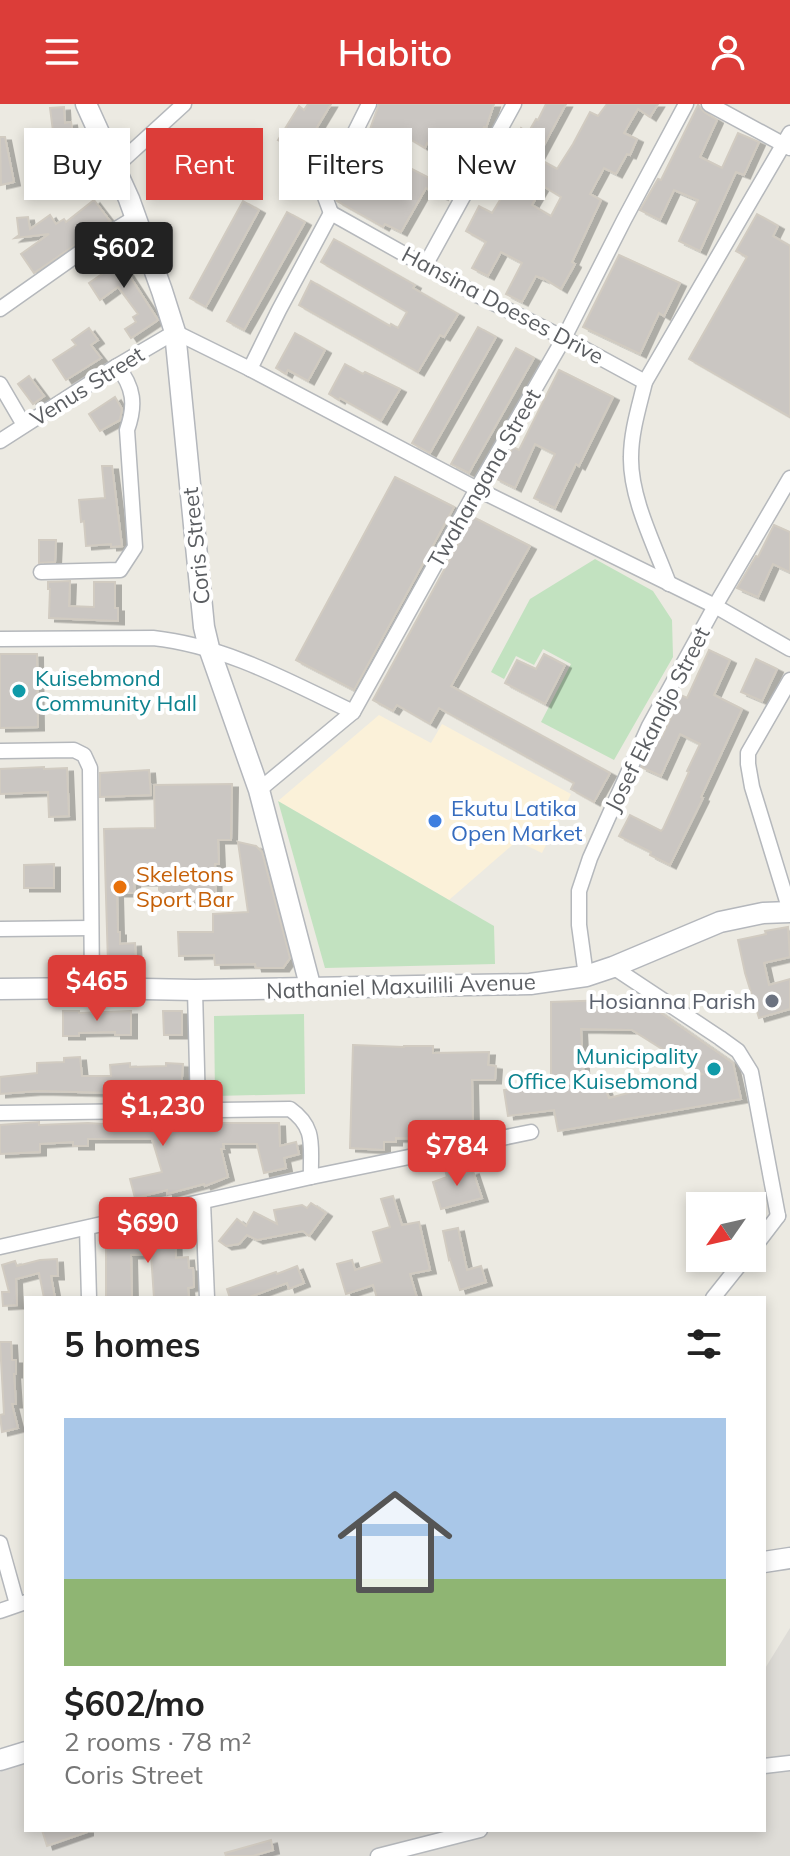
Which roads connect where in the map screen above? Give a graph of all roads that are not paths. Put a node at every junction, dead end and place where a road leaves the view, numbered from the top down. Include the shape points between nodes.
1 (86, 104) edge
2 (184, 104) edge
3 (369, 104) edge
4 (514, 104) edge
5 (686, 104) edge
6 (709, 104) edge
7 (97, 128) edge
8 (788, 142) edge
9 (130, 153) edge
10 (129, 200) edge
11 (331, 213) junction
12 (136, 217) junction
13 (426, 264) junction
14 (0, 309) edge
15 (175, 332) junction
16 (564, 338) junction
17 (117, 366) junction
18 (250, 369) junction
19 (645, 382) junction
20 (0, 384) edge
21 (24, 425) junction
22 (0, 441) edge
23 (790, 478) edge
24 (477, 489) junction
25 (784, 502) edge
26 (41, 572) dead end
27 (669, 584) junction
28 (715, 606) junction
29 (0, 639) edge
30 (209, 648) junction
31 (790, 649) edge
32 (790, 680) edge
33 (353, 712) junction
34 (0, 751) edge
35 (259, 790) junction
36 (790, 912) edge
37 (91, 928) junction
38 (0, 929) edge
39 (613, 967) junction
40 (586, 976) junction
41 (92, 988) junction
42 (0, 989) edge
43 (311, 989) junction
44 (195, 990) junction
45 (198, 1109) junction
46 (0, 1113) edge
47 (531, 1132) dead end
48 (311, 1177) junction
49 (203, 1202) junction
50 (784, 1215) edge
51 (87, 1228) junction
52 (766, 1235) edge
53 (0, 1247) edge
54 (734, 1272) edge
55 (89, 1296) edge
56 (207, 1296) edge
57 (715, 1296) edge
58 (0, 1543) edge
59 (790, 1558) edge
60 (766, 1562) edge
61 (22, 1603) edge
62 (0, 1611) edge
63 (24, 1753) edge
64 (0, 1760) edge
65 (790, 1763) edge
66 (766, 1766) edge
67 (472, 1832) edge
68 (378, 1856) edge

1 - 7 street, Coris Street
2 - 9 street
3 - 11 street via 328,186 325,197
4 - 13 street
5 - 16 street, Twahangana Street
6 - 8 street
8 - 19 street
10 - 12 street, Coris Street
11 - 13 street, Hansina Doeses Drive
11 - 18 street
12 - 14 street
12 - 15 street, Coris Street
13 - 16 street, Hansina Doeses Drive
15 - 17 street, Venus Street
15 - 18 street
15 - 30 street, Coris Street
16 - 19 street, Hansina Doeses Drive
16 - 24 street, Twahangana Street
17 - 21 street, Venus Street
17 - 26 street via 127,379 133,412 127,430 135,547 120,570
18 - 24 street
19 - 27 street via 630,459 636,494
20 - 21 street
21 - 22 street, Venus Street
23 - 25 street, Josef Ekandjo Street
24 - 27 street
24 - 33 street, Twahangana Street
25 - 28 street, Josef Ekandjo Street
27 - 28 street
28 - 31 street
28 - 40 street, Josef Ekandjo Street via 649,726 590,858 579,891
29 - 30 street via 153,638
30 - 33 street
30 - 35 street, Coris Street
32 - 36 street via 748,753 752,787
33 - 35 street
34 - 37 street via 74,750 84,755 90,768
35 - 43 street, Coris Street
36 - 39 street, Nathaniel Maxuilili Avenue via 720,922
37 - 38 street
37 - 41 street
39 - 40 street, Nathaniel Maxuilili Avenue
39 - 50 street via 738,1051 751,1072
40 - 43 street, Nathaniel Maxuilili Avenue via 530,984
41 - 42 street, Nathaniel Maxuilili Avenue
41 - 44 street, Nathaniel Maxuilili Avenue
43 - 44 street, Nathaniel Maxuilili Avenue
44 - 45 street
45 - 46 street
45 - 48 street via 290,1109 304,1119 310,1135
47 - 48 street
48 - 49 street
49 - 51 street
49 - 56 street
50 - 52 street
51 - 53 street
51 - 55 street
54 - 57 street
58 - 61 street
59 - 60 street
61 - 62 street
63 - 64 street
65 - 66 street
67 - 68 street

